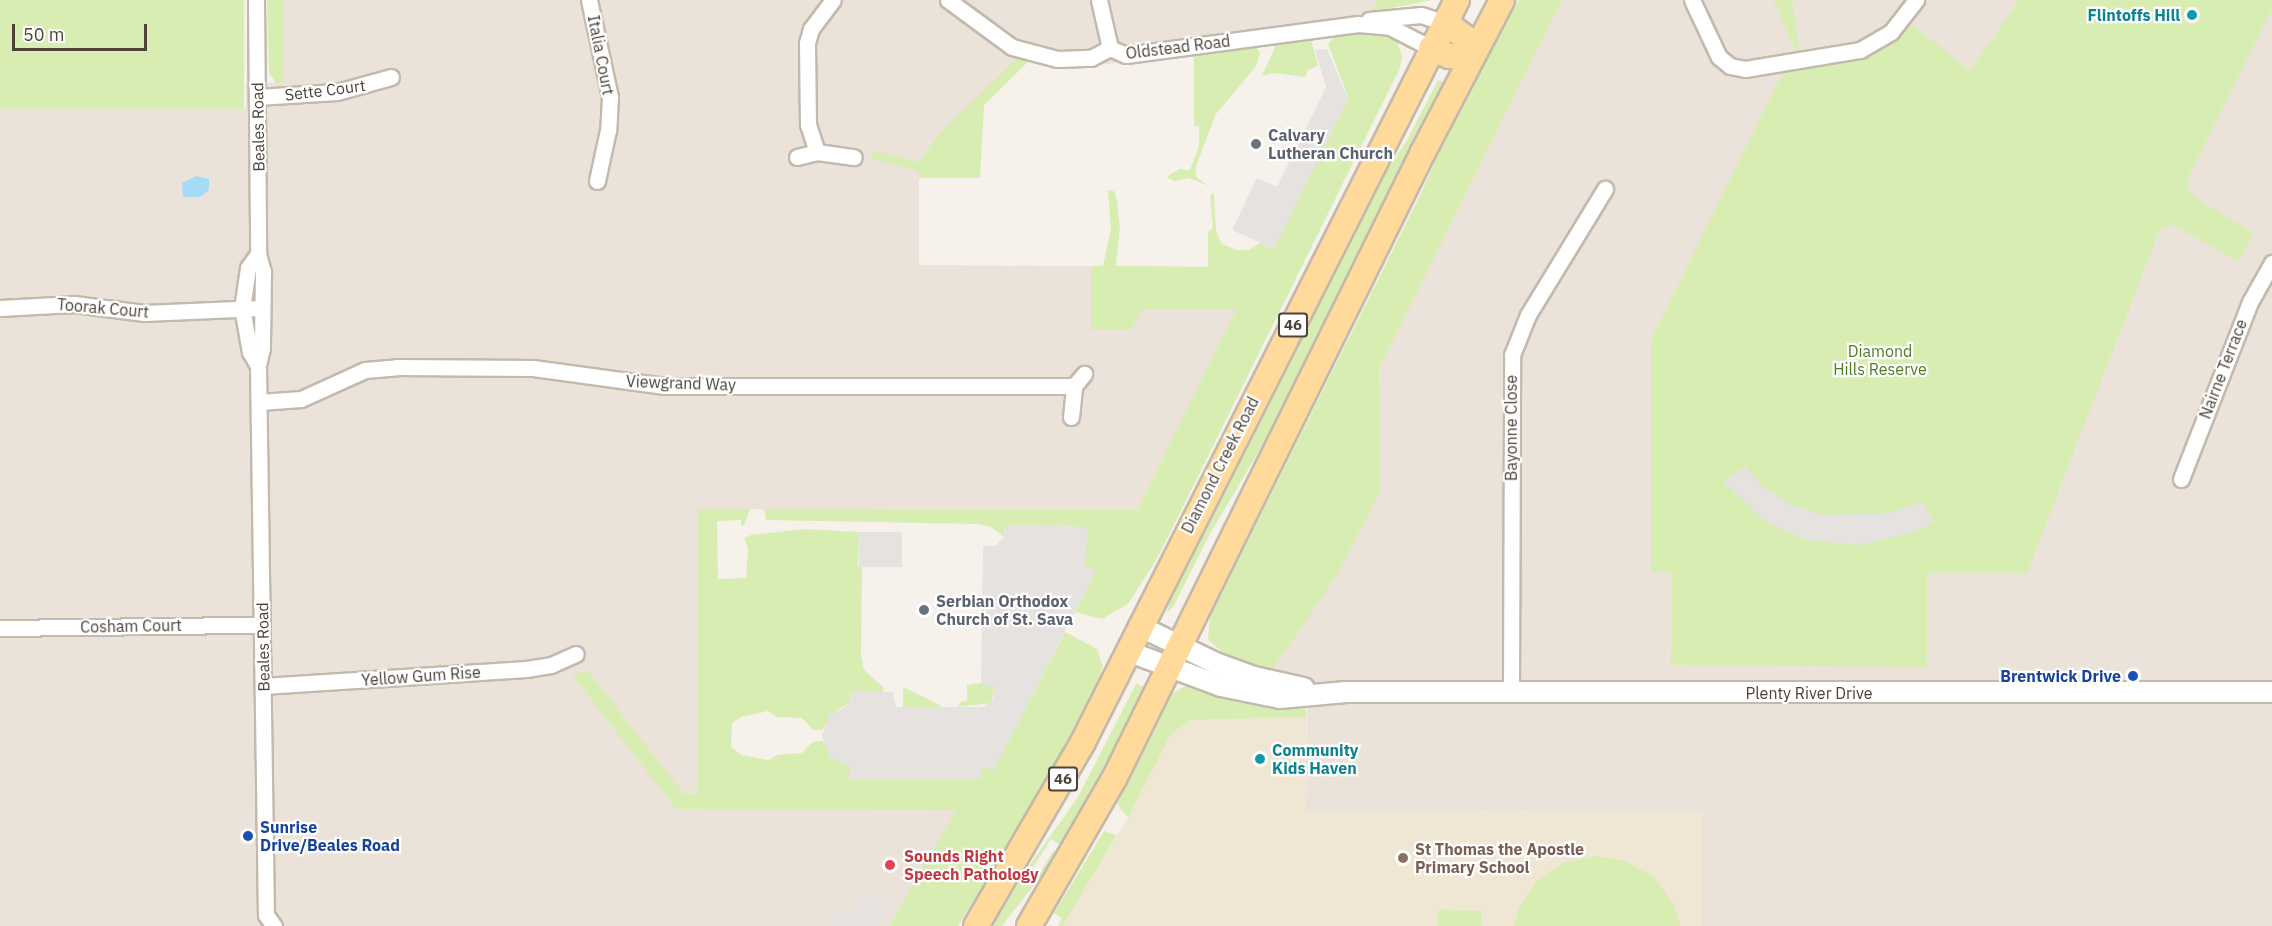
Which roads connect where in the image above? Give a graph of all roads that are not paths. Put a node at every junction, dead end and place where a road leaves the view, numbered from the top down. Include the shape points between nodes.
1 (256, 0) edge
2 (589, 0) edge
3 (833, 0) edge
4 (948, 0) edge
5 (1099, 0) edge
6 (1457, 0) edge
7 (1502, 0) edge
8 (1692, 0) edge
9 (1916, 0) edge
10 (1444, 23) junction
11 (1358, 24) junction
12 (1110, 48) junction
13 (1431, 48) junction
14 (1472, 56) junction
15 (392, 77) dead end
16 (257, 97) junction
17 (816, 152) junction
18 (797, 157) dead end
19 (854, 158) dead end
20 (597, 182) dead end
21 (1605, 189) dead end
22 (258, 254) junction
23 (2272, 263) edge
24 (0, 308) edge
25 (242, 308) junction
26 (260, 308) junction
27 (258, 366) junction
28 (260, 402) junction
29 (1071, 417) dead end
30 (2181, 479) dead end
31 (262, 625) junction
32 (1139, 626) junction
33 (0, 627) edge
34 (1181, 645) junction
35 (1127, 651) junction
36 (576, 654) dead end
37 (1170, 668) junction
38 (263, 686) junction
39 (1346, 692) junction
40 (1511, 692) junction
41 (2272, 692) edge
42 (266, 922) edge
43 (976, 926) edge
44 (1029, 926) edge

1 - 16 street, Beales Road
2 - 20 street, Italia Court via 610,97 608,130
3 - 17 street via 811,29 807,43 808,125
4 - 12 street, Oldstead Road via 998,39 1028,53 1084,60
5 - 12 street
6 - 10 main road, Diamond Creek Road / 46
7 - 14 main road, 46
8 - 9 street via 1719,57 1730,66 1745,69 1860,50 1891,32
10 - 11 street, Oldstead Road via 1404,14
10 - 13 main road, Diamond Creek Road / 46
10 - 14 main road via 1466,38
11 - 12 street, Oldstead Road via 1126,55
11 - 13 street, Oldstead Road via 1390,27
13 - 14 main road via 1449,56
13 - 32 main road, Diamond Creek Road / 46
14 - 34 main road, 46
15 - 16 street, Sette Court via 337,92
16 - 22 street, Beales Road
17 - 18 street
17 - 19 street
21 - 40 street, Bayonne Close via 1528,315 1512,355
22 - 25 street, Beales Road via 248,268
22 - 26 street, Beales Road via 263,272
23 - 30 street, Nairne Terrace via 2250,302
24 - 25 street, Toorak Court via 74,304 144,313
25 - 26 street, Toorak Court
25 - 27 street, Beales Road via 250,352
26 - 27 street, Beales Road via 262,348
27 - 28 street, Beales Road
28 - 29 street, Viewgrand Way via 301,399 365,370 533,368 657,386 1079,380
28 - 31 street, Beales Road
31 - 33 street, Cosham Court
31 - 38 street, Beales Road
32 - 34 street, Plenty River Drive
32 - 35 main road, Diamond Creek Road / 46
34 - 37 main road, 46
34 - 39 street, Plenty River Drive via 1254,677 1294,687
35 - 37 street, Plenty River Drive
35 - 43 main road, Diamond Creek Road / 46 via 1062,782
36 - 38 street, Yellow Gum Rise via 551,665 526,669
37 - 39 street, Plenty River Drive via 1254,695 1280,698
37 - 44 main road, 46 via 1072,856
38 - 42 street, Beales Road
39 - 40 street, Plenty River Drive
40 - 41 street, Plenty River Drive

